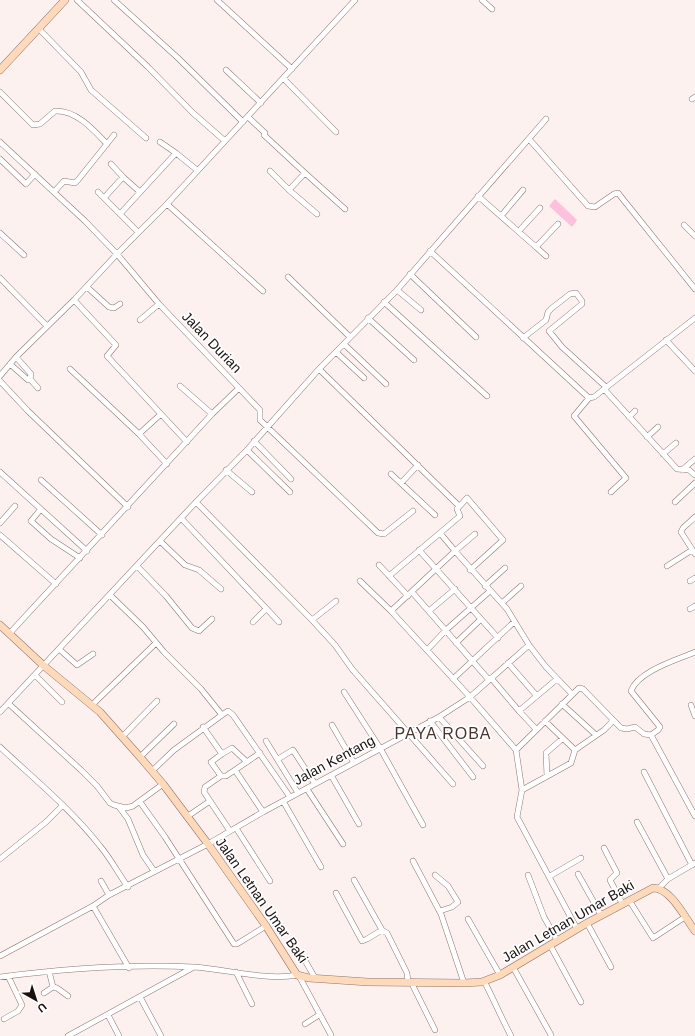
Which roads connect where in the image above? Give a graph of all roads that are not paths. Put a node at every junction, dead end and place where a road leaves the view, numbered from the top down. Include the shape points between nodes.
1 (65, 0) edge
2 (77, 0) edge
3 (114, 0) edge
4 (217, 0) edge
5 (355, 0) edge
6 (482, 0) edge
7 (492, 9) dead end
8 (39, 29) junction
9 (0, 69) edge
10 (292, 69) junction
11 (226, 70) dead end
12 (284, 79) junction
13 (0, 92) edge
14 (261, 103) junction
15 (248, 117) junction
16 (546, 119) dead end
17 (242, 122) junction
18 (336, 132) dead end
19 (114, 135) dead end
20 (146, 138) dead end
21 (529, 139) junction
22 (225, 141) junction
23 (0, 142) edge
24 (160, 142) dead end
25 (106, 144) junction
26 (176, 153) junction
27 (0, 159) edge
28 (111, 164) dead end
29 (197, 170) junction
30 (270, 170) dead end
31 (305, 173) junction
32 (35, 174) junction
33 (123, 177) junction
34 (290, 190) junction
35 (523, 190) dead end
36 (54, 192) junction
37 (98, 192) dead end
38 (140, 192) junction
39 (478, 196) junction
40 (104, 198) junction
41 (167, 204) junction
42 (540, 208) dead end
43 (345, 209) dead end
44 (120, 214) junction
45 (317, 214) dead end
46 (501, 216) junction
47 (558, 224) dead end
48 (684, 226) dead end
49 (519, 231) junction
50 (0, 232) edge
51 (138, 232) junction
52 (695, 236) edge
53 (536, 247) junction
54 (430, 251) junction
55 (117, 254) junction
56 (24, 255) dead end
57 (546, 256) dead end
58 (410, 274) junction
59 (288, 277) dead end
60 (0, 278) edge
61 (87, 287) junction
62 (695, 289) edge
63 (397, 290) junction
64 (263, 291) dead end
65 (74, 300) junction
66 (384, 302) junction
67 (120, 304) dead end
68 (159, 304) junction
69 (421, 310) dead end
70 (368, 318) junction
71 (695, 318) edge
72 (140, 320) dead end
73 (47, 326) junction
74 (350, 337) junction
75 (476, 337) dead end
76 (523, 338) junction
77 (666, 340) junction
78 (344, 344) junction
79 (336, 352) junction
80 (16, 357) junction
81 (414, 360) dead end
82 (10, 364) junction
83 (70, 369) dead end
84 (319, 369) junction
85 (695, 371) edge
86 (0, 376) edge
87 (364, 378) dead end
88 (30, 379) junction
89 (0, 381) edge
90 (386, 384) dead end
91 (180, 386) dead end
92 (38, 388) dead end
93 (238, 388) junction
94 (605, 388) junction
95 (487, 396) dead end
96 (589, 398) junction
97 (636, 411) dead end
98 (161, 414) junction
99 (212, 414) junction
100 (629, 417) junction
101 (267, 427) junction
102 (658, 427) dead end
103 (140, 434) junction
104 (647, 437) junction
105 (254, 441) junction
106 (187, 442) junction
107 (676, 443) dead end
108 (247, 450) junction
109 (663, 454) junction
110 (695, 459) edge
111 (167, 464) junction
112 (418, 465) junction
113 (226, 470) junction
114 (682, 470) junction
115 (0, 472) edge
116 (391, 474) dead end
117 (695, 475) edge
118 (291, 479) dead end
119 (41, 480) dead end
120 (401, 483) junction
121 (695, 483) edge
122 (252, 492) dead end
123 (290, 492) dead end
124 (611, 492) dead end
125 (196, 502) junction
126 (675, 502) dead end
127 (458, 505) junction
128 (15, 506) dead end
129 (128, 507) junction
130 (41, 509) junction
131 (413, 511) dead end
132 (435, 514) dead end
133 (181, 518) junction
134 (695, 518) edge
135 (0, 523) edge
136 (440, 533) junction
137 (475, 534) dead end
138 (0, 535) edge
139 (102, 535) junction
140 (160, 541) junction
141 (419, 550) junction
142 (87, 551) junction
143 (455, 551) junction
144 (694, 552) edge
145 (80, 558) junction
146 (379, 565) dead end
147 (137, 566) junction
148 (667, 566) dead end
149 (505, 568) dead end
150 (437, 570) junction
151 (470, 570) junction
152 (389, 576) junction
153 (360, 581) dead end
154 (56, 584) junction
155 (485, 586) junction
156 (521, 586) dead end
157 (221, 589) dead end
158 (455, 589) junction
159 (490, 591) junction
160 (410, 594) junction
161 (110, 595) junction
162 (336, 600) dead end
163 (502, 603) junction
164 (471, 608) junction
165 (266, 610) junction
166 (390, 611) junction
167 (428, 611) junction
168 (212, 619) dead end
169 (481, 619) junction
170 (312, 620) junction
171 (253, 622) dead end
172 (279, 622) dead end
173 (514, 622) junction
174 (0, 626) edge
175 (446, 630) junction
176 (10, 634) junction
177 (498, 638) junction
178 (156, 643) junction
179 (456, 643) junction
180 (529, 644) junction
181 (58, 649) junction
182 (427, 650) junction
183 (695, 652) edge
184 (93, 654) dead end
185 (472, 661) junction
186 (508, 663) junction
187 (44, 666) junction
188 (36, 676) junction
189 (453, 679) junction
190 (490, 679) junction
191 (557, 679) junction
192 (344, 692) dead end
193 (572, 694) junction
194 (536, 695) junction
195 (470, 696) junction
196 (157, 701) dead end
197 (62, 702) dead end
198 (8, 704) junction
199 (562, 704) junction
200 (92, 705) junction
201 (691, 705) dead end
202 (519, 710) junction
203 (0, 712) edge
204 (222, 715) junction
205 (695, 716) edge
206 (439, 717) junction
207 (545, 721) junction
208 (613, 721) junction
209 (430, 722) junction
210 (174, 724) dead end
211 (332, 725) dead end
212 (203, 727) junction
213 (536, 729) junction
214 (410, 734) junction
215 (596, 735) junction
216 (651, 735) junction
217 (122, 737) junction
218 (562, 739) junction
219 (266, 741) dead end
220 (0, 747) edge
221 (380, 748) junction
222 (516, 750) junction
223 (575, 750) junction
224 (260, 753) junction
225 (222, 754) junction
226 (140, 757) junction
227 (278, 759) junction
228 (247, 762) junction
229 (354, 764) junction
230 (483, 766) dead end
231 (235, 770) junction
232 (152, 771) junction
233 (644, 772) dead end
234 (331, 775) junction
235 (221, 776) junction
236 (547, 776) junction
237 (473, 777) dead end
238 (163, 784) junction
239 (315, 784) junction
240 (453, 784) dead end
241 (307, 789) junction
242 (522, 790) junction
243 (298, 793) junction
244 (290, 797) junction
245 (210, 800) junction
246 (283, 801) junction
247 (140, 802) junction
248 (62, 805) junction
249 (119, 807) junction
250 (263, 812) junction
251 (188, 816) junction
252 (695, 816) edge
253 (637, 822) dead end
254 (359, 824) dead end
255 (423, 825) dead end
256 (236, 828) junction
257 (230, 832) junction
258 (208, 844) junction
259 (343, 844) dead end
260 (604, 848) dead end
261 (581, 858) dead end
262 (0, 859) edge
263 (178, 860) junction
264 (413, 861) dead end
265 (693, 864) edge
266 (321, 867) dead end
267 (154, 871) junction
268 (578, 874) dead end
269 (436, 875) dead end
270 (528, 875) dead end
271 (550, 876) junction
272 (354, 880) dead end
273 (668, 880) junction
274 (101, 881) dead end
275 (270, 881) dead end
276 (128, 887) junction
277 (659, 888) junction
278 (336, 893) dead end
279 (109, 895) junction
280 (626, 902) junction
281 (93, 906) junction
282 (440, 911) junction
283 (601, 915) junction
284 (685, 918) junction
285 (468, 919) dead end
286 (587, 923) junction
287 (266, 926) junction
288 (577, 929) junction
289 (382, 930) junction
290 (695, 931) edge
291 (557, 940) junction
292 (550, 945) junction
293 (0, 956) edge
294 (303, 957) dead end
295 (194, 967) junction
296 (513, 967) junction
297 (611, 967) dead end
298 (129, 968) junction
299 (49, 971) junction
300 (236, 972) junction
301 (298, 975) junction
302 (500, 975) junction
303 (8, 976) junction
304 (0, 977) edge
305 (315, 978) junction
306 (484, 981) junction
307 (409, 982) junction
308 (464, 983) junction
309 (54, 987) junction
310 (44, 993) dead end
311 (68, 996) dead end
312 (140, 997) junction
313 (581, 1002) dead end
314 (252, 1004) dead end
315 (108, 1015) junction
316 (319, 1015) junction
317 (4, 1019) dead end
318 (305, 1024) dead end
319 (435, 1030) dead end
320 (331, 1035) edge
321 (551, 1035) edge
322 (68, 1036) edge
323 (119, 1036) edge
324 (161, 1036) edge
325 (511, 1036) edge

1 - 8 street
2 - 22 street
3 - 17 street via 178,58
4 - 10 street
5 - 10 street
6 - 7 street
8 - 9 street
8 - 20 street via 81,72 91,90
10 - 12 street
11 - 14 street
12 - 14 street
12 - 18 street
13 - 25 street via 33,125 40,124 55,111 67,112 94,130
14 - 15 street
15 - 17 street
15 - 31 street
16 - 21 street
17 - 22 street
19 - 25 street
21 - 39 street
21 - 62 street via 588,206 595,207 618,193
22 - 29 street
23 - 32 street, Jalan Durian
24 - 26 street
25 - 36 street via 76,182 64,181
26 - 29 street
26 - 38 street
27 - 32 street via 26,184
28 - 33 street
29 - 41 street
30 - 34 street
31 - 34 street
31 - 43 street
32 - 36 street, Jalan Durian
33 - 38 street
33 - 40 street
34 - 45 street
35 - 46 street
36 - 55 street, Jalan Durian
37 - 40 street
38 - 44 street
39 - 46 street
39 - 54 street
40 - 44 street
41 - 51 street
41 - 64 street
42 - 49 street
44 - 51 street
46 - 49 street
47 - 53 street
48 - 52 street
49 - 53 street
50 - 56 street
51 - 55 street
53 - 57 street
54 - 58 street
54 - 76 street
55 - 61 street
55 - 68 street, Jalan Durian
58 - 63 street
58 - 75 street
59 - 74 street
60 - 73 street
61 - 65 street
61 - 67 street via 110,307 114,308
63 - 66 street
63 - 69 street
65 - 73 street
65 - 98 street via 116,345 107,356
66 - 70 street
66 - 95 street
68 - 72 street
68 - 93 street, Jalan Durian
70 - 74 street
70 - 81 street
71 - 77 street
73 - 80 street
74 - 78 street
76 - 94 street via 546,320 552,308 574,292 582,304 549,331
76 - 96 street
77 - 85 street
77 - 94 street
78 - 79 street
78 - 90 street
79 - 84 street
79 - 87 street
80 - 82 street
80 - 88 street via 31,374
82 - 86 street
82 - 88 street
83 - 103 street
84 - 101 street
84 - 112 street
88 - 92 street
89 - 129 street
91 - 99 street
93 - 99 street, Jalan Durian
93 - 101 street via 259,408 259,419
94 - 96 street
94 - 100 street
96 - 124 street via 574,416 626,478
97 - 100 street
98 - 103 street
98 - 106 street
99 - 106 street, Jalan Durian
100 - 104 street
101 - 105 street
101 - 131 street via 378,533 384,534
102 - 104 street
103 - 111 street
104 - 109 street
105 - 108 street
105 - 118 street
106 - 111 street, Jalan Durian
107 - 109 street
108 - 113 street
108 - 123 street
109 - 114 street via 677,469
110 - 114 street
111 - 129 street, Jalan Durian
112 - 120 street
112 - 127 street
113 - 122 street
113 - 125 street
114 - 117 street via 689,470
115 - 130 street
116 - 120 street
119 - 139 street
120 - 132 street
121 - 126 street
125 - 133 street
125 - 170 street
127 - 136 street via 456,510 460,516
127 - 151 street via 467,498 504,540
128 - 135 street
129 - 139 street, Jalan Durian
130 - 142 street
130 - 145 street via 31,521 50,539
133 - 140 street
133 - 165 street
134 - 144 street via 681,530
136 - 141 street
136 - 143 street
137 - 143 street
138 - 154 street
139 - 142 street, Jalan Durian
140 - 147 street
140 - 157 street via 185,565 199,570
141 - 150 street
141 - 152 street
142 - 145 street, Jalan Durian
143 - 150 street
143 - 151 street
144 - 148 street
145 - 154 street, Jalan Durian
146 - 152 street
147 - 161 street
147 - 168 street via 192,628 199,631
149 - 155 street
150 - 158 street
150 - 160 street
151 - 155 street
152 - 160 street
153 - 166 street
154 - 176 street, Jalan Durian
155 - 159 street
156 - 163 street
158 - 164 street
158 - 167 street
159 - 163 street
159 - 164 street
160 - 166 street
160 - 167 street
161 - 178 street
161 - 181 street
162 - 170 street
163 - 173 street
164 - 169 street
164 - 175 street
165 - 171 street
165 - 172 street
166 - 182 street
167 - 175 street
169 - 177 street
169 - 179 street
170 - 214 street
173 - 177 street
173 - 180 street
174 - 176 street, Jalan Letnan Umar Baki
175 - 179 street
175 - 182 street
176 - 187 street, Jalan Letnan Umar Baki
177 - 185 street
178 - 200 street
178 - 204 street via 201,689
179 - 185 street
180 - 186 street, Jalan Kentang
180 - 191 street
181 - 184 street via 78,665
181 - 187 street
182 - 189 street
183 - 216 street via 647,674 632,687 632,692 660,727
185 - 189 street
185 - 190 street
186 - 190 street, Jalan Kentang
186 - 194 street
187 - 188 street
187 - 200 street, Jalan Letnan Umar Baki
188 - 197 street
188 - 198 street
189 - 195 street
190 - 195 street, Jalan Kentang
190 - 202 street
191 - 193 street
191 - 194 street
192 - 221 street
193 - 199 street
193 - 208 street via 581,688
194 - 202 street
195 - 206 street, Jalan Kentang
195 - 222 street
196 - 217 street
198 - 203 street
198 - 249 street via 97,786 110,803
199 - 207 street
199 - 215 street
200 - 217 street, Jalan Letnan Umar Baki
201 - 205 street
202 - 213 street
204 - 212 street
204 - 224 street via 228,711 233,715
206 - 209 street, Jalan Kentang
206 - 230 street
207 - 213 street
207 - 218 street
208 - 215 street
208 - 216 street via 621,728 635,727 646,735
209 - 214 street, Jalan Kentang
209 - 237 street
210 - 226 street
211 - 229 street
212 - 225 street
212 - 232 street
213 - 222 street
214 - 221 street, Jalan Kentang
214 - 240 street
215 - 223 street
216 - 252 street
217 - 226 street, Jalan Letnan Umar Baki
218 - 223 street
218 - 236 street via 546,753
219 - 227 street
220 - 248 street
221 - 229 street, Jalan Kentang
221 - 255 street
222 - 242 street
223 - 236 street via 571,763
224 - 228 street
224 - 244 street
225 - 228 street via 232,748
225 - 235 street via 211,762
226 - 232 street, Jalan Letnan Umar Baki
227 - 239 street via 293,750
227 - 243 street
228 - 231 street
229 - 234 street, Jalan Kentang
231 - 235 street
231 - 250 street
232 - 238 street, Jalan Letnan Umar Baki
233 - 265 street
234 - 239 street, Jalan Kentang
234 - 254 street
235 - 245 street via 205,787 204,792
236 - 242 street
238 - 247 street
238 - 251 street, Jalan Letnan Umar Baki
239 - 241 street, Jalan Kentang
241 - 243 street, Jalan Kentang
241 - 259 street
242 - 271 street via 517,817
243 - 244 street, Jalan Kentang
244 - 246 street, Jalan Kentang
245 - 251 street
245 - 257 street
246 - 250 street, Jalan Kentang
246 - 266 street
247 - 249 street via 126,808
247 - 263 street
248 - 262 street via 46,822
248 - 276 street via 100,845
249 - 267 street via 128,819 143,855
250 - 256 street, Jalan Kentang
251 - 258 street, Jalan Letnan Umar Baki
253 - 273 street
256 - 257 street, Jalan Kentang
256 - 275 street
257 - 258 street, Jalan Kentang
258 - 263 street, Jalan Kentang
258 - 287 street, Jalan Letnan Umar Baki
260 - 280 street via 617,873 610,880
261 - 271 street
263 - 267 street, Jalan Kentang
263 - 287 street via 234,944
264 - 282 street
265 - 273 street
267 - 276 street, Jalan Kentang
268 - 283 street
269 - 282 street via 448,886 458,902
270 - 291 street via 544,917
271 - 288 street
272 - 289 street
273 - 277 street
274 - 279 street
276 - 279 street, Jalan Kentang
277 - 280 street, Jalan Letnan Umar Baki via 653,888
277 - 284 street via 666,892
278 - 289 street via 362,941
279 - 281 street, Jalan Kentang
280 - 283 street, Jalan Letnan Umar Baki
280 - 284 street via 653,938
281 - 293 street, Jalan Kentang
281 - 298 street
282 - 308 street
283 - 286 street, Jalan Letnan Umar Baki
284 - 290 street
285 - 302 street
286 - 288 street, Jalan Letnan Umar Baki
286 - 297 street
287 - 301 street, Jalan Letnan Umar Baki
288 - 291 street, Jalan Letnan Umar Baki
289 - 307 street via 387,933
291 - 292 street, Jalan Letnan Umar Baki
292 - 296 street, Jalan Letnan Umar Baki
292 - 313 street
294 - 305 street
295 - 298 street
295 - 300 street
295 - 312 street
296 - 302 street, Jalan Letnan Umar Baki
296 - 321 street
298 - 299 street
299 - 303 street
299 - 309 street
300 - 301 street via 277,976
300 - 314 street
301 - 305 street, Jalan Letnan Umar Baki
301 - 316 street
302 - 306 street, Jalan Letnan Umar Baki
303 - 304 street
303 - 317 street via 22,1005 18,1012
305 - 307 street, Jalan Letnan Umar Baki
306 - 308 street, Jalan Letnan Umar Baki
306 - 325 street
307 - 308 street, Jalan Letnan Umar Baki
307 - 319 street
309 - 310 street
309 - 311 street
312 - 315 street
312 - 324 street
315 - 322 street
315 - 323 street
316 - 318 street
316 - 320 street

